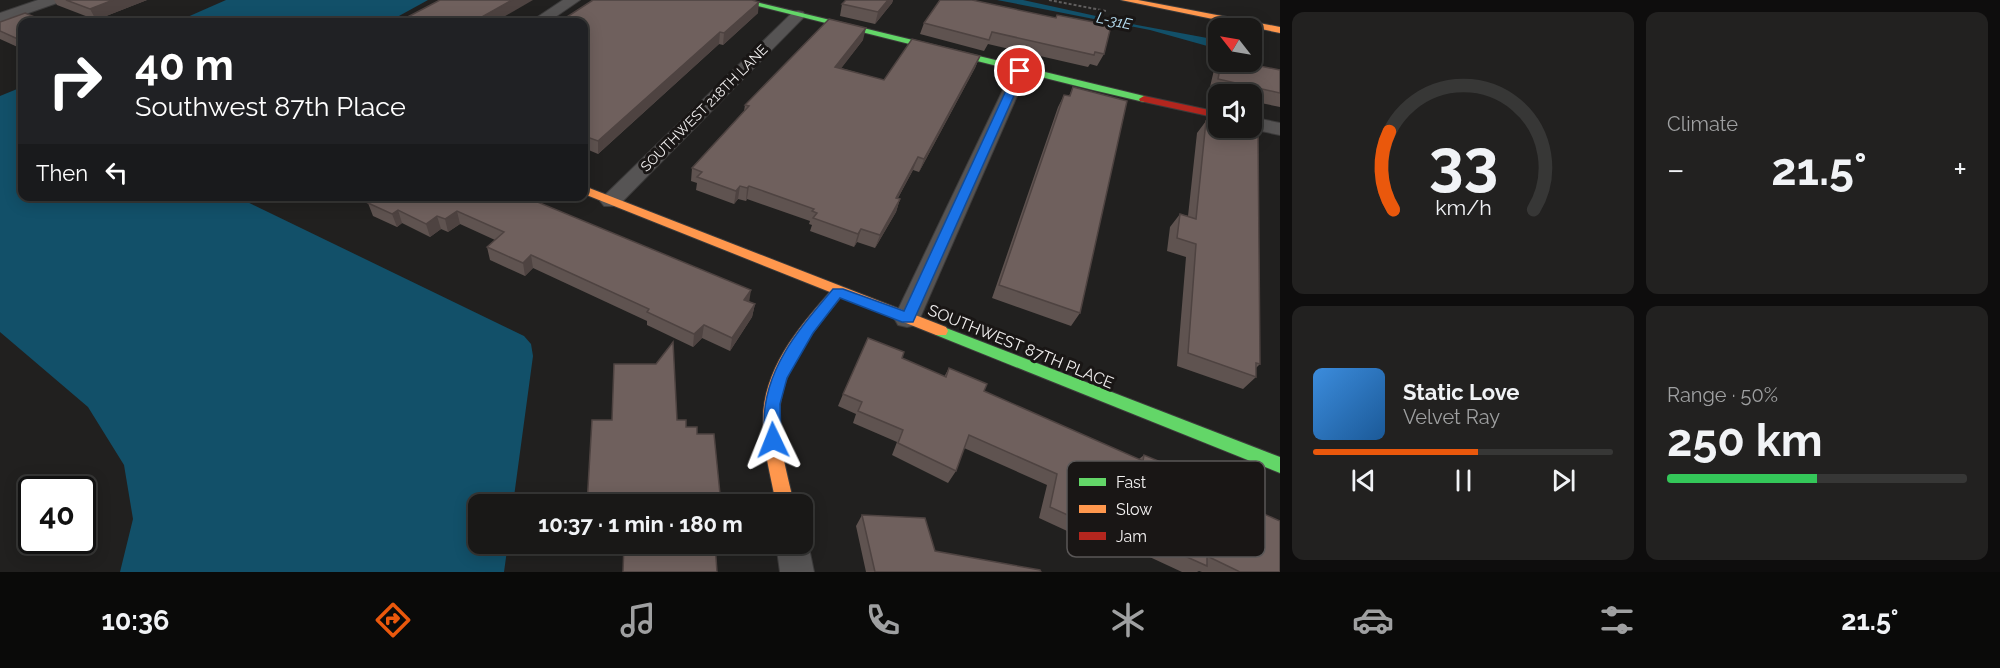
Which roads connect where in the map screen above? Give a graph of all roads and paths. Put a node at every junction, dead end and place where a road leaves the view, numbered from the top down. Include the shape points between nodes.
1 (52, 0) edge
2 (573, 0) edge
3 (738, 0) edge
4 (1125, 0) edge
5 (798, 15) junction
6 (0, 18) edge
7 (544, 18) edge
8 (1280, 30) edge
9 (1020, 71) junction
10 (1208, 113) edge
11 (1262, 125) edge
12 (1280, 129) edge
13 (588, 192) edge
14 (611, 201) junction
15 (838, 292) junction
16 (908, 318) junction
17 (1280, 465) edge
18 (783, 494) edge
19 (794, 554) edge
20 (797, 572) edge

1 - 6 street
2 - 7 street
3 - 5 street
4 - 8 street
5 - 9 street
5 - 14 street, SOUTHWEST 218TH LANE
9 - 10 street
9 - 16 street
11 - 12 street
13 - 14 street, SOUTHWEST 87TH PLACE
14 - 15 street, SOUTHWEST 87TH PLACE
15 - 16 street, SOUTHWEST 87TH PLACE
15 - 18 street via 789,357 775,389 771,419
16 - 17 street, SOUTHWEST 87TH PLACE
19 - 20 street

